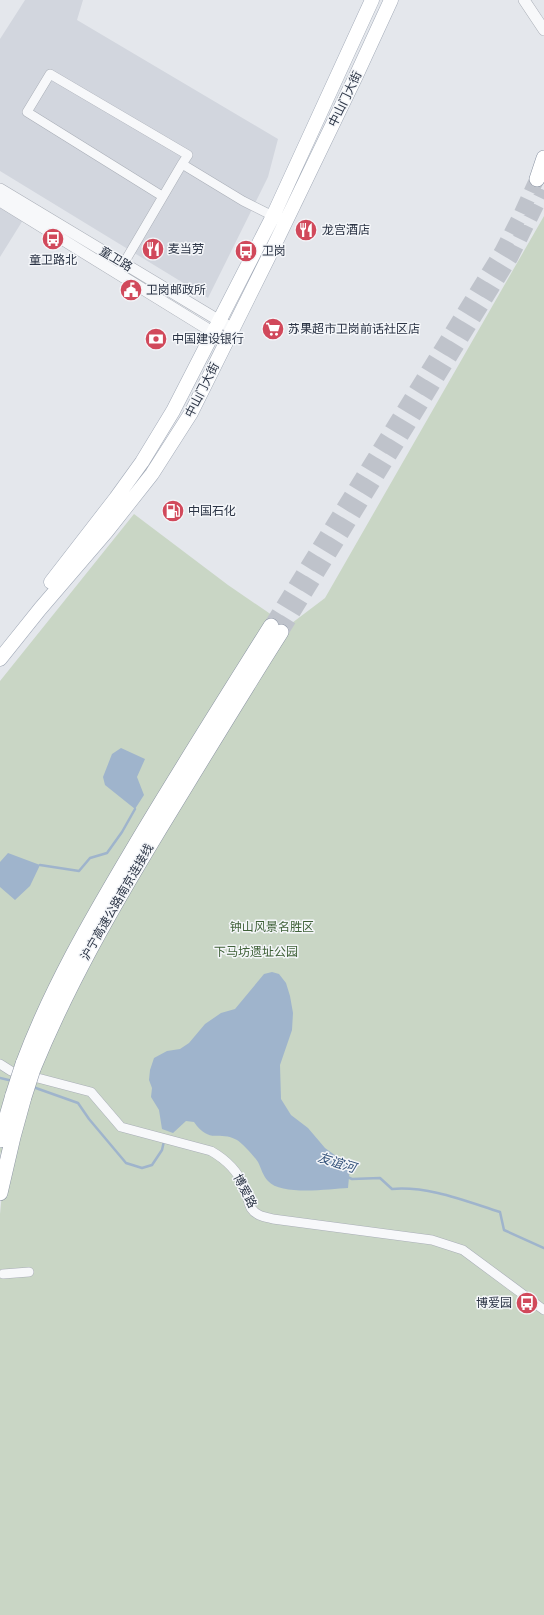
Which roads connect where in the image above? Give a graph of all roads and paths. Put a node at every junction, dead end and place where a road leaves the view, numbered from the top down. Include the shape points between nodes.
1 (372, 0) edge
2 (391, 0) edge
3 (524, 0) edge
4 (544, 30) edge
5 (544, 158) edge
6 (182, 164) junction
7 (537, 179) tunnel mouth
8 (0, 189) edge
9 (162, 196) junction
10 (0, 201) edge
11 (273, 216) junction
12 (123, 264) junction
13 (117, 274) junction
14 (217, 328) junction
15 (230, 335) junction
16 (276, 629) tunnel mouth
17 (0, 644) edge
18 (0, 659) edge
19 (0, 1064) edge
20 (18, 1096) junction
21 (0, 1140) edge
22 (0, 1193) edge
23 (29, 1272) dead end
24 (2, 1274) dead end
25 (544, 1310) edge

1 - 11 main road, 中山门大街
2 - 15 main road, 中山门大街
3 - 4 street
5 - 7 highway
6 - 9 street
6 - 9 street via 188,155 50,74 27,112
6 - 11 street
8 - 12 street, 童卫路
9 - 12 street
10 - 13 street, 童卫路
11 - 14 main road, 中山门大街
12 - 13 street
12 - 14 street, 童卫路
13 - 14 street, 童卫路
14 - 15 street, 童卫路
14 - 17 main road, 中山门大街 via 173,411 142,462
15 - 18 main road, 中山门大街 via 191,413 152,474
16 - 20 highway, 沪宁高速公路南京连接线, bridge via 203,734 98,909 49,1002
19 - 25 street, 博爱路 via 11,1071 91,1092 121,1126 210,1151 227,1162 238,1176 251,1208 261,1216 432,1240 463,1250
20 - 21 highway, 沪宁高速公路南京连接线
20 - 22 highway, 沪宁高速公路南京连接线 via 13,1137
23 - 24 street

